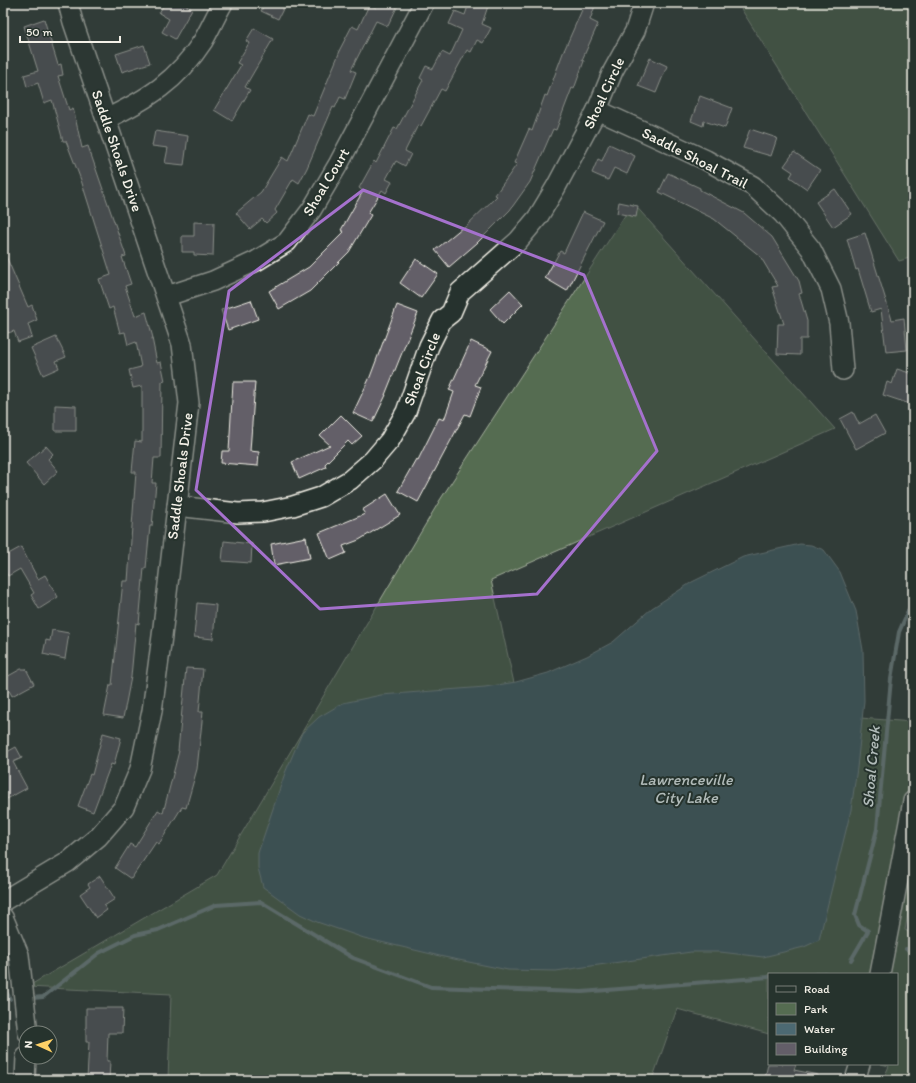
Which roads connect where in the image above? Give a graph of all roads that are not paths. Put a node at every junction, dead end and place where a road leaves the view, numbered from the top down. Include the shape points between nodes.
1 (68, 3) edge
2 (223, 3) edge
3 (424, 3) edge
4 (644, 3) edge
5 (597, 110) junction
6 (106, 119) junction
7 (167, 296) junction
8 (843, 370) dead end
9 (177, 506) junction
10 (913, 807) edge
11 (3, 902) edge
12 (3, 917) edge
13 (880, 973) edge
14 (27, 1025) edge
15 (26, 1065) edge
16 (860, 1065) edge
17 (25, 1080) edge
18 (855, 1080) edge

1 - 6 street, Saddle Shoals Drive
2 - 6 street via 203,41 185,65 162,88 136,105
3 - 7 street, Shoal Court via 339,163 312,209 287,242 256,261 213,281
4 - 5 street, Shoal Circle via 635,31 613,71
5 - 8 street, Saddle Shoal Trail via 720,168 752,186 783,214 811,249 831,289
5 - 9 street, Shoal Circle via 538,217 518,241 460,292 451,313 442,320 429,346 406,412 390,440 373,460 350,480 321,497 293,506 263,512 238,513
6 - 7 street, Saddle Shoals Drive
7 - 9 street, Saddle Shoals Drive via 182,344 189,403
9 - 11 street, Saddle Shoals Drive via 152,711 140,769 124,807 98,837 68,862
10 - 13 street
12 - 14 street via 19,955
15 - 17 street
16 - 18 street

